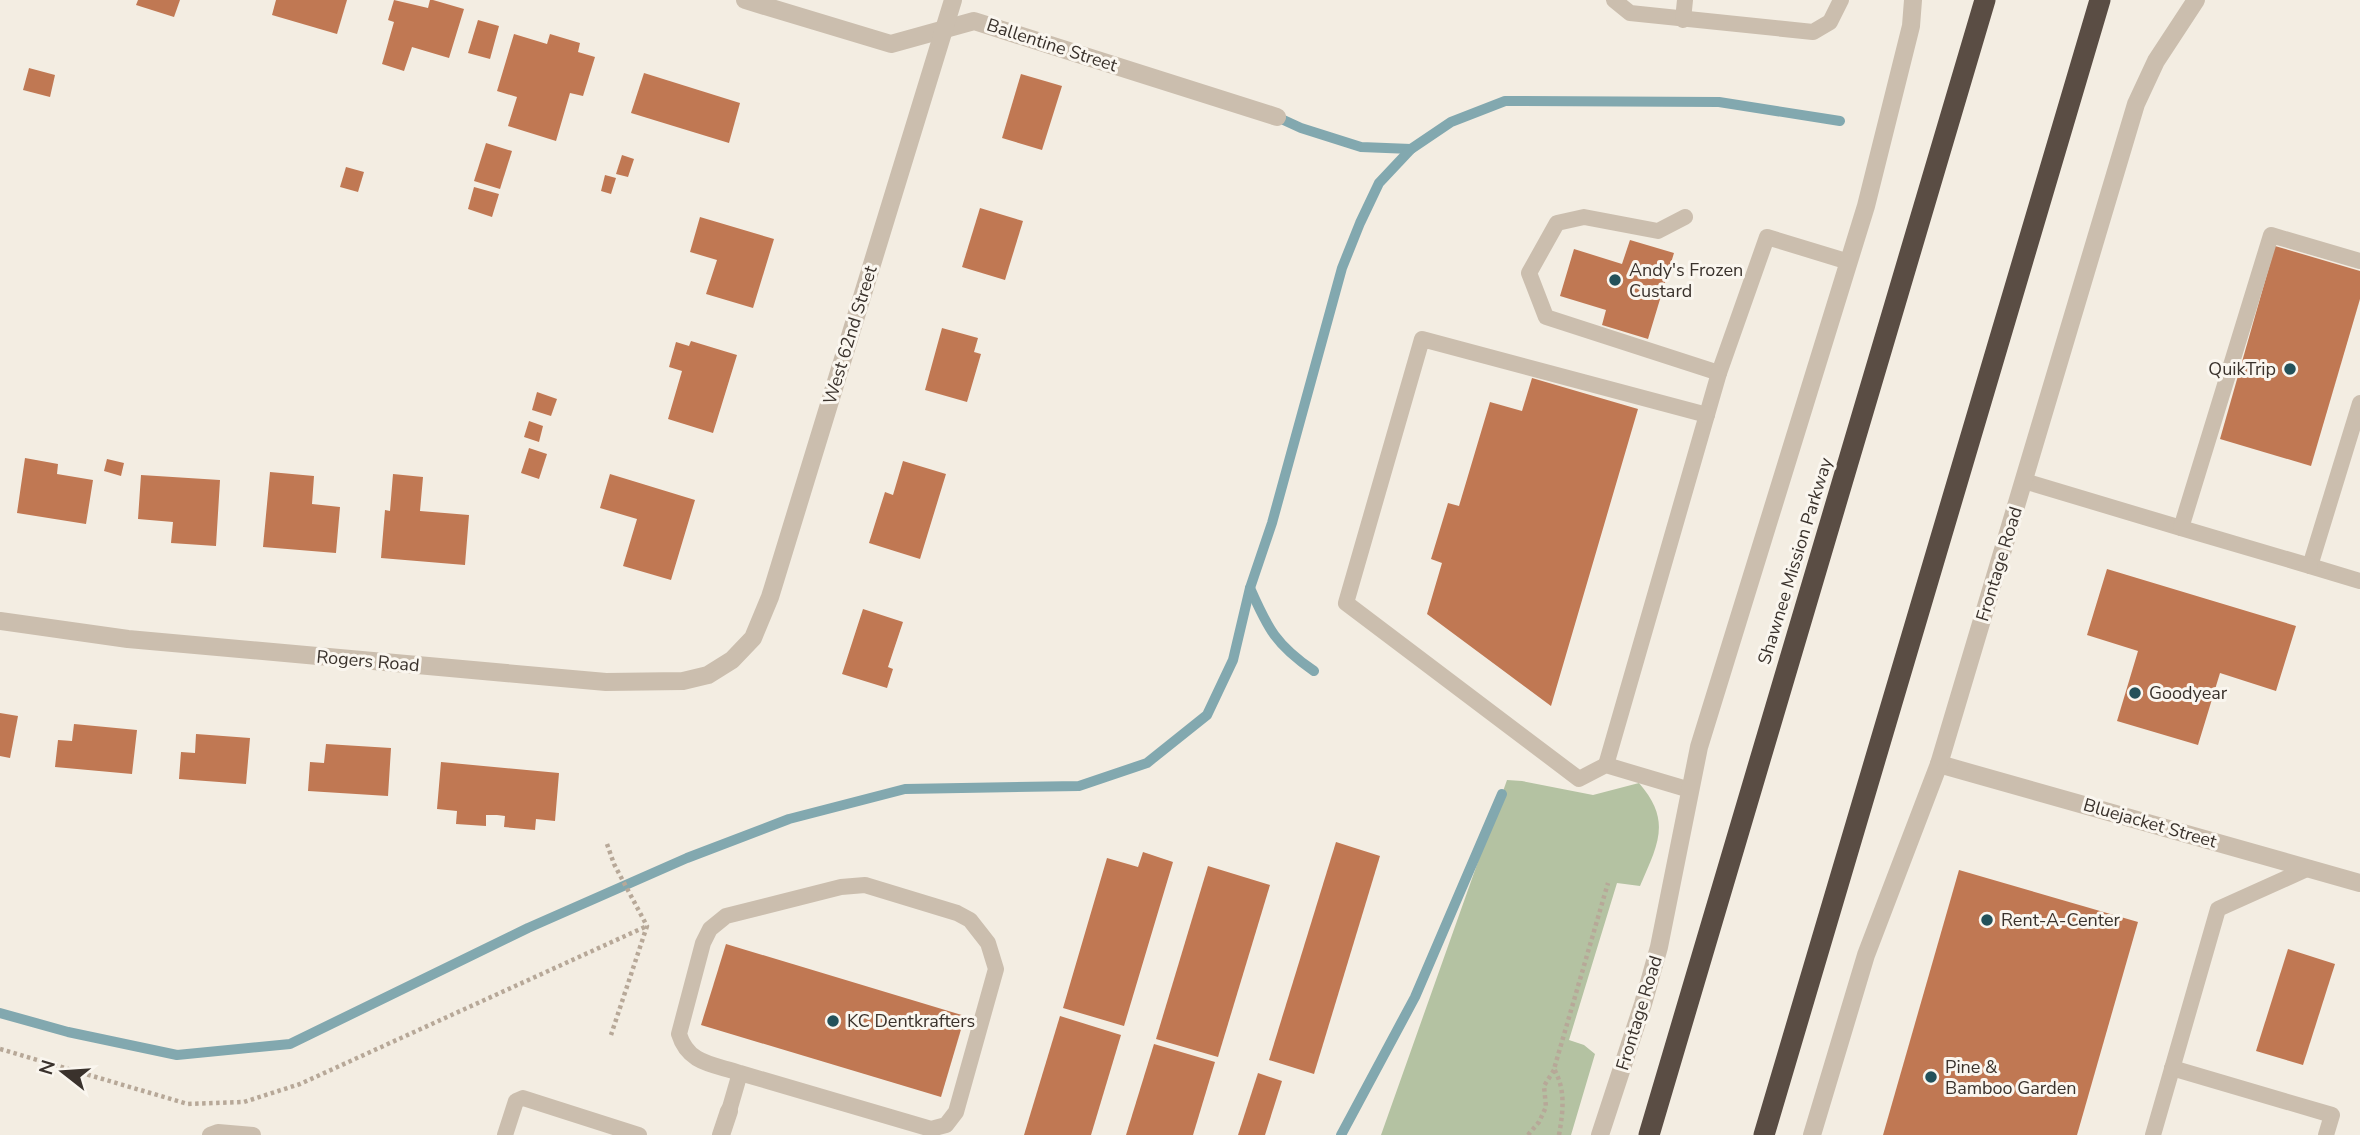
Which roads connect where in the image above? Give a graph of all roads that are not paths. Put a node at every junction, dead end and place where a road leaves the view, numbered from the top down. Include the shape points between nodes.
1 (746, 0) edge
2 (953, 0) edge
3 (1614, 0) edge
4 (1685, 0) edge
5 (1841, 0) edge
6 (1913, 0) edge
7 (1986, 0) edge
8 (2099, 0) edge
9 (2196, 0) edge
10 (1683, 20) junction
11 (944, 30) junction
12 (1277, 117) dead end
13 (1685, 217) dead end
14 (2360, 261) edge
15 (1849, 262) junction
16 (1719, 373) junction
17 (2360, 404) edge
18 (1707, 415) junction
19 (2024, 481) junction
20 (2181, 528) junction
21 (2310, 566) junction
22 (2360, 581) edge
23 (0, 621) edge
24 (732, 660) joint
25 (1940, 764) junction
26 (1606, 765) junction
27 (1690, 790) junction
28 (2309, 868) junction
29 (2360, 883) edge
30 (2172, 1068) junction
31 (740, 1073) junction
32 (729, 1111) joint
33 (210, 1135) edge
34 (253, 1135) edge
35 (505, 1135) edge
36 (639, 1135) edge
37 (721, 1135) edge
38 (1601, 1135) edge
39 (1649, 1135) edge
40 (1764, 1135) edge
41 (1812, 1135) edge
42 (2153, 1135) edge
43 (2326, 1135) edge

1 - 11 street, Ballentine Street via 891,44
2 - 11 street, West 62nd Street
3 - 10 lane via 1630,13
4 - 10 lane
5 - 10 lane via 1830,22 1813,32
6 - 15 street, Frontage Road via 1911,26
7 - 39 highway, Shawnee Mission Parkway
8 - 40 highway
9 - 19 street, Frontage Road via 2136,104
11 - 12 street, Ballentine Street via 974,21
11 - 24 street, West 62nd Street via 770,597 753,638
13 - 16 lane via 1658,232 1584,217 1557,223 1529,272 1546,317
14 - 20 lane via 2270,235
15 - 16 lane via 1767,237
15 - 27 street, Frontage Road via 1712,702
16 - 18 lane
17 - 21 lane
18 - 26 lane
18 - 26 lane via 1422,339 1399,418 1346,603 1579,779
19 - 20 lane
19 - 25 street, Frontage Road
20 - 21 lane
21 - 22 lane
23 - 24 street, Rogers Road via 128,639 606,681 683,681 708,675
25 - 28 street, Bluejacket Street
25 - 41 street, Frontage Road via 1866,956
26 - 27 lane
27 - 38 street, Frontage Road via 1656,958
28 - 29 street, Bluejacket Street
28 - 30 lane via 2218,909
30 - 42 lane
30 - 43 lane via 2332,1115
31 - 31 lane via 932,1129 946,1125 956,1112 996,969 988,943 970,920 957,913 865,884 726,916 710,929 703,943 679,1034 683,1048 693,1058
31 - 32 lane
32 - 37 street
33 - 34 lane
35 - 36 lane via 516,1101 523,1098

